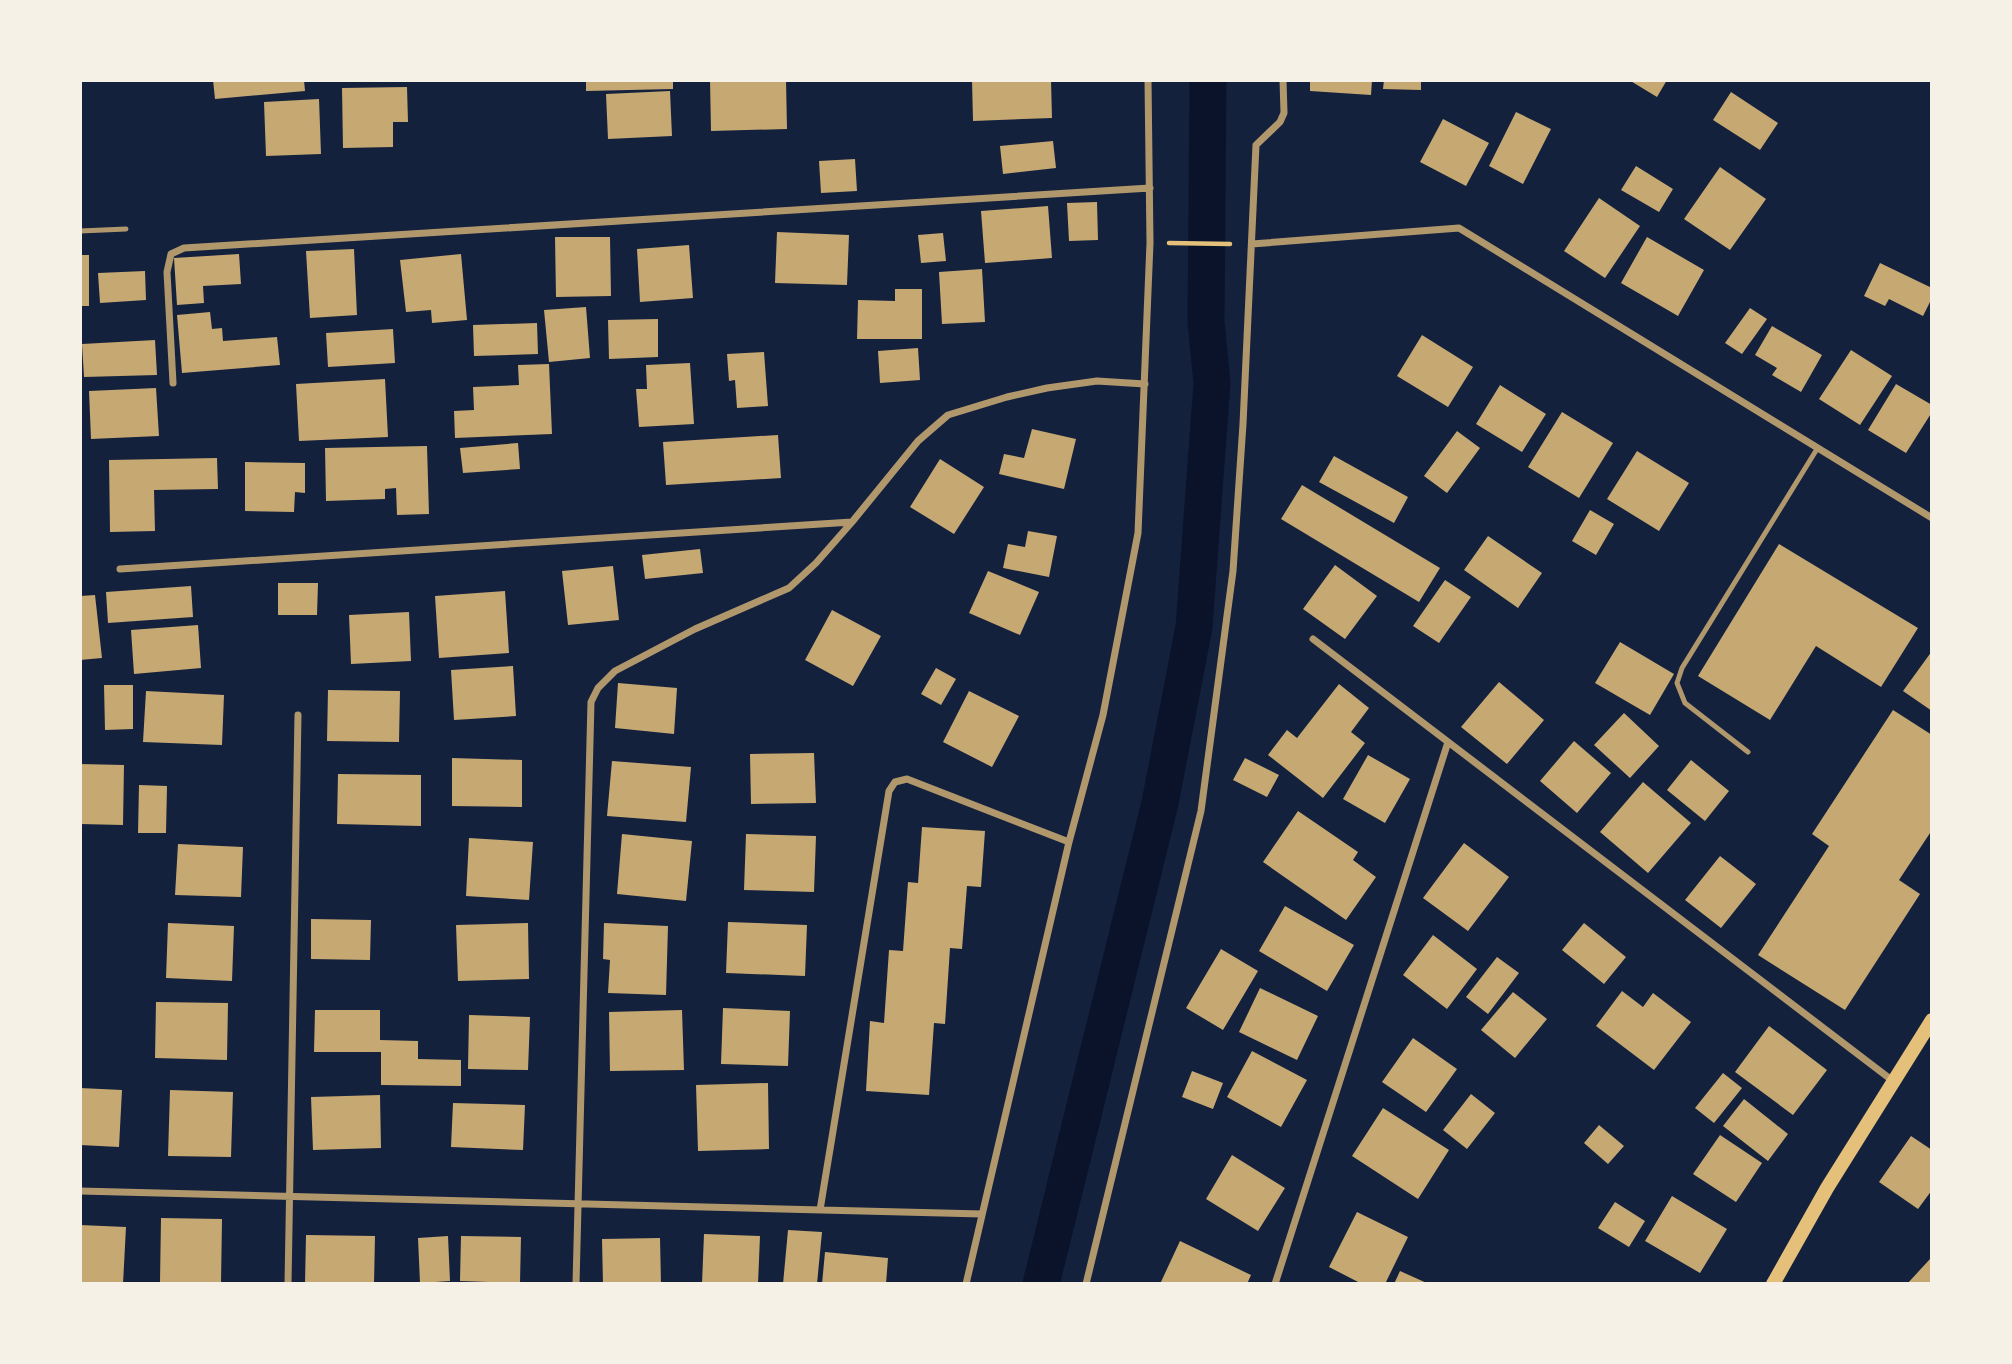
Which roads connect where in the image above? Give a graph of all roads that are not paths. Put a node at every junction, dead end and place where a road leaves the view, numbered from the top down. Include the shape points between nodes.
1 (1149, 80) edge
2 (1283, 80) edge
3 (1150, 187) junction
4 (126, 229) dead end
5 (80, 231) edge
6 (1252, 244) junction
7 (173, 383) dead end
8 (1145, 384) junction
9 (1817, 449) junction
10 (1931, 517) edge
11 (852, 522) junction
12 (120, 569) dead end
13 (1313, 639) dead end
14 (298, 715) dead end
15 (1448, 742) junction
16 (1748, 752) dead end
17 (1069, 842) junction
18 (1931, 1020) edge
19 (1893, 1081) junction
20 (80, 1191) edge
21 (289, 1197) junction
22 (577, 1203) junction
23 (820, 1210) junction
24 (982, 1214) junction
25 (288, 1283) edge
26 (576, 1283) edge
27 (966, 1283) edge
28 (1086, 1283) edge
29 (1275, 1283) edge
30 (1773, 1283) edge

1 - 3 street
2 - 6 street via 1284,113 1256,145
3 - 7 street via 184,248 171,254 167,272
3 - 8 street
4 - 5 lane
6 - 9 street via 1460,228
6 - 28 street via 1233,571 1201,811
8 - 11 street via 1097,381 1047,388 948,415 918,441
8 - 17 street via 1138,533 1103,715
9 - 10 street
9 - 16 lane via 1677,683 1685,702
11 - 12 street
11 - 22 street via 789,587 615,671 591,702
13 - 15 street
14 - 21 street
15 - 19 street
15 - 29 street
17 - 23 street via 906,779 895,782 889,791
17 - 24 street
18 - 19 main road
19 - 30 main road
20 - 21 street
21 - 22 street
21 - 25 street
22 - 23 street
22 - 26 street
23 - 24 street
24 - 27 street

